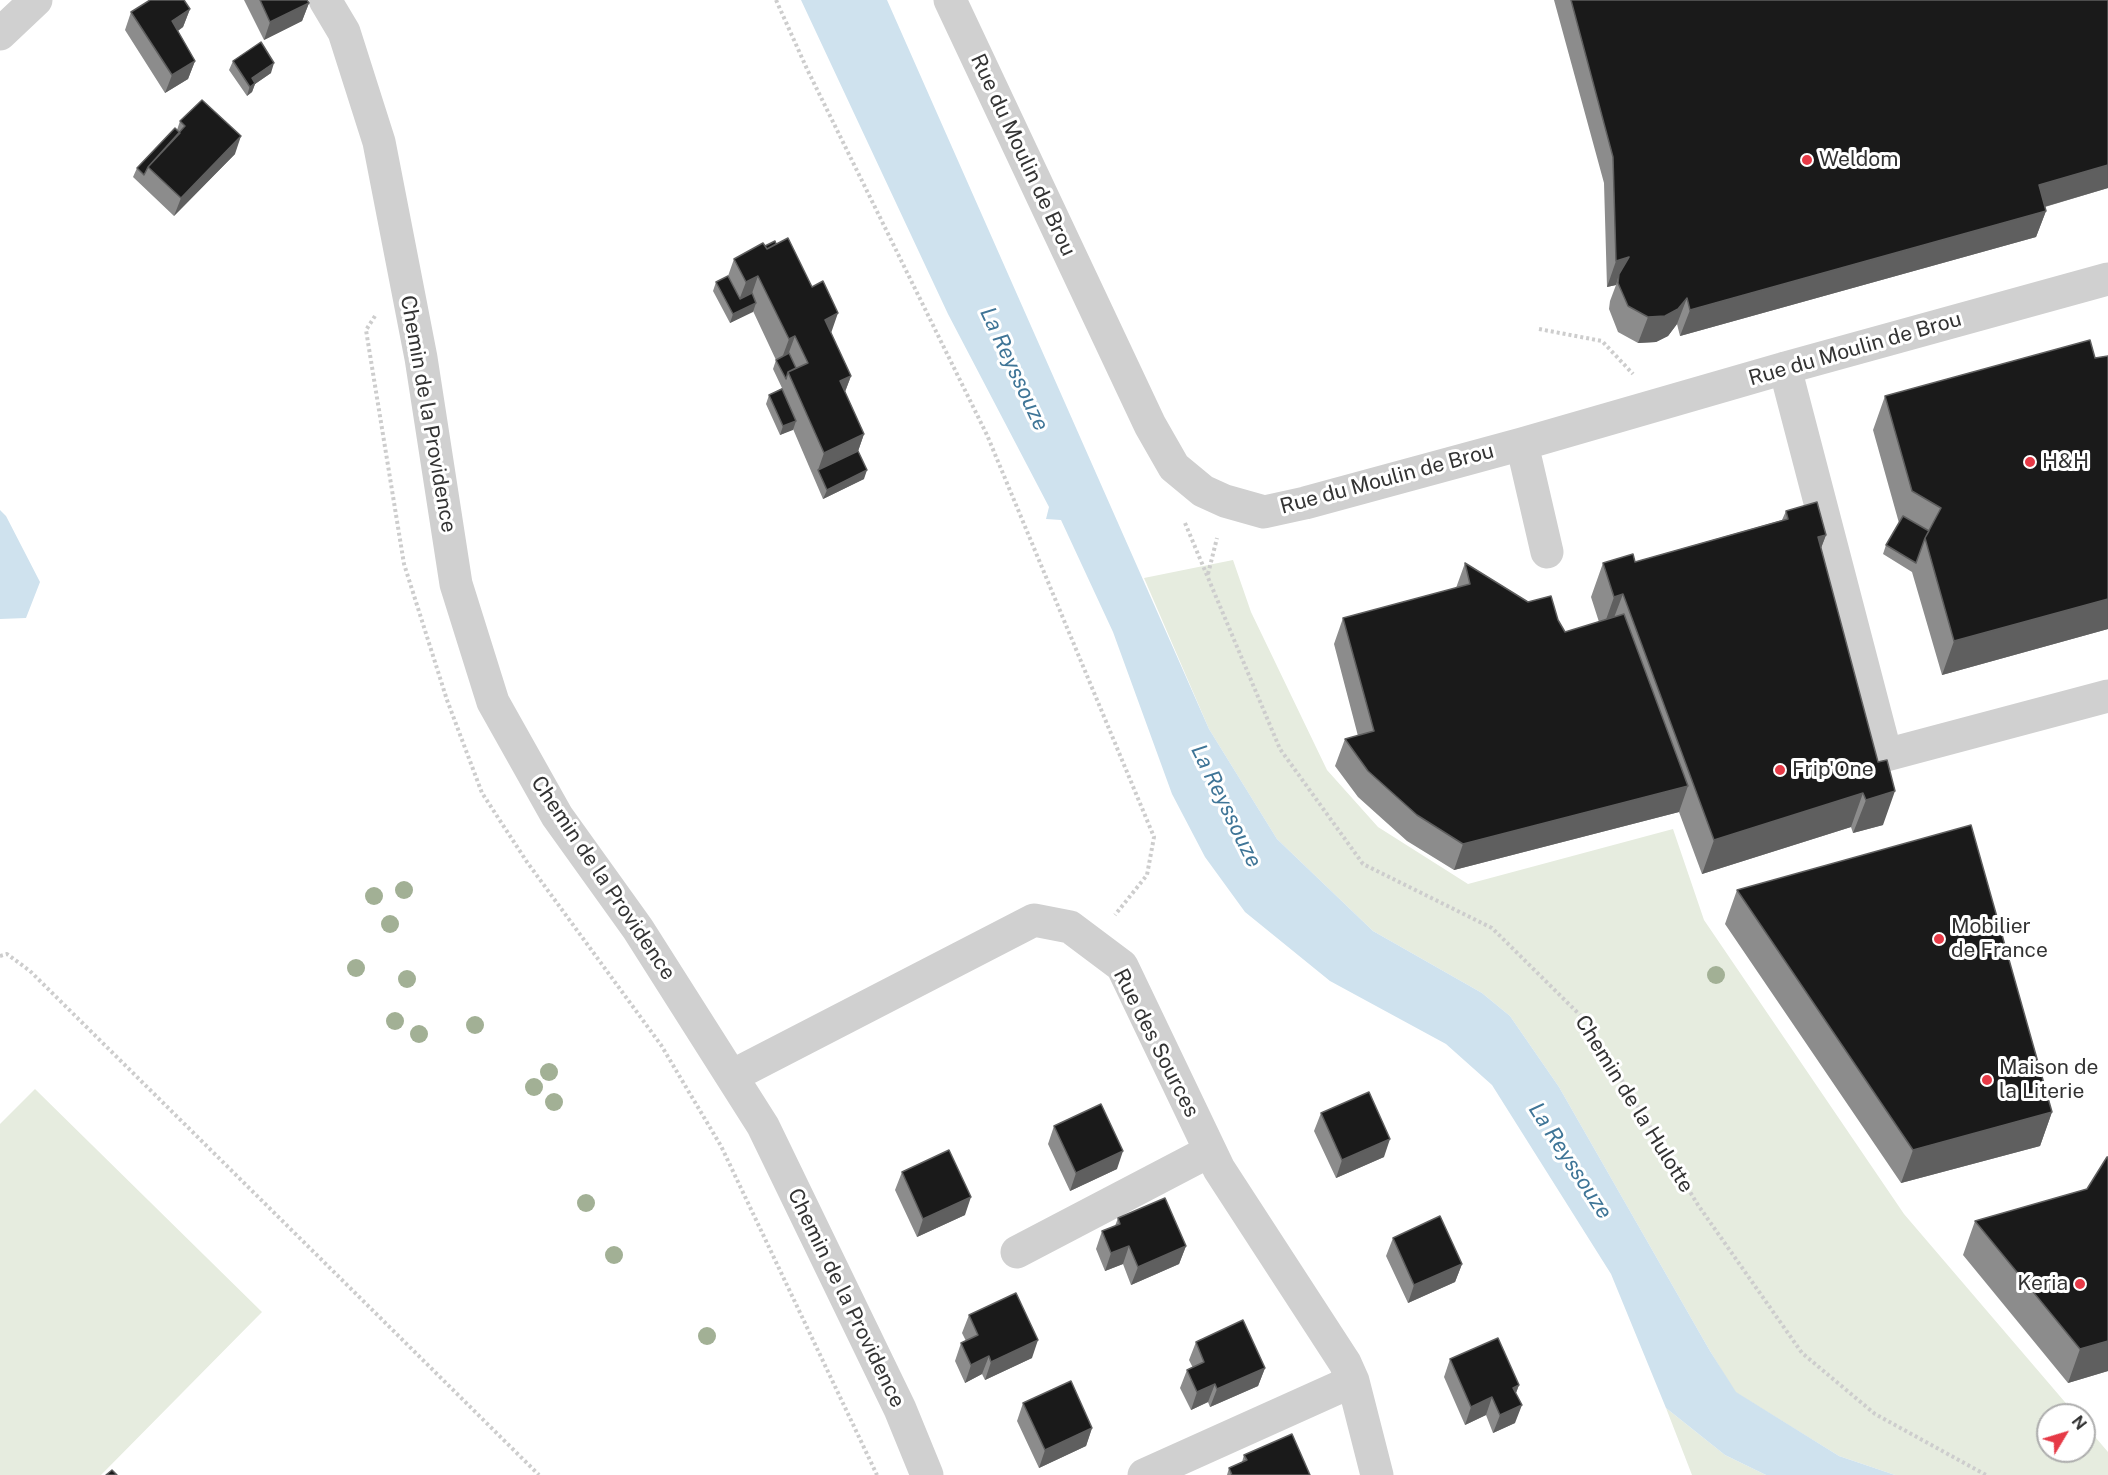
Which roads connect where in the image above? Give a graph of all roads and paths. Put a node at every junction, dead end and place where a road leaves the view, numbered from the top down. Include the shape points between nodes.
1 (36, 0) edge
2 (325, 0) edge
3 (776, 0) edge
4 (950, 0) edge
5 (0, 34) edge
6 (2108, 279) edge
7 (1539, 329) dead end
8 (1785, 368) junction
9 (1634, 375) dead end
10 (1522, 444) junction
11 (1547, 552) dead end
12 (1208, 575) dead end
13 (2108, 696) edge
14 (1092, 943) junction
15 (0, 956) edge
16 (732, 1076) junction
17 (1210, 1151) junction
18 (1017, 1252) dead end
19 (1353, 1381) junction
20 (540, 1475) edge
21 (927, 1475) edge
22 (1144, 1475) edge
23 (1377, 1475) edge
24 (1986, 1475) edge

1 - 5 street
2 - 16 street, Chemin de la Providence via 344,32 379,142 422,358 456,584 493,702 557,816 638,929
3 - 14 path via 987,435 1154,837 1147,875
4 - 10 street, Rue du Moulin de Brou via 1150,424 1174,467 1203,491 1263,512
6 - 8 street, Rue du Moulin de Brou
7 - 9 path via 1602,341
8 - 10 street, Rue du Moulin de Brou
8 - 13 street via 1886,755
10 - 11 street
12 - 24 path, Chemin de la Hulotte via 1280,749 1364,864 1492,928 1585,1020 1698,1205 1802,1353 1875,1414
14 - 16 street, Rue des Sources via 1070,927 1034,920
14 - 17 street, Rue des Sources via 1122,966
15 - 20 path via 7,954 30,971
16 - 21 street, Chemin de la Providence via 763,1126 900,1409
17 - 18 street
17 - 19 street, Rue des Sources
19 - 22 street
19 - 23 street, Rue des Sources

